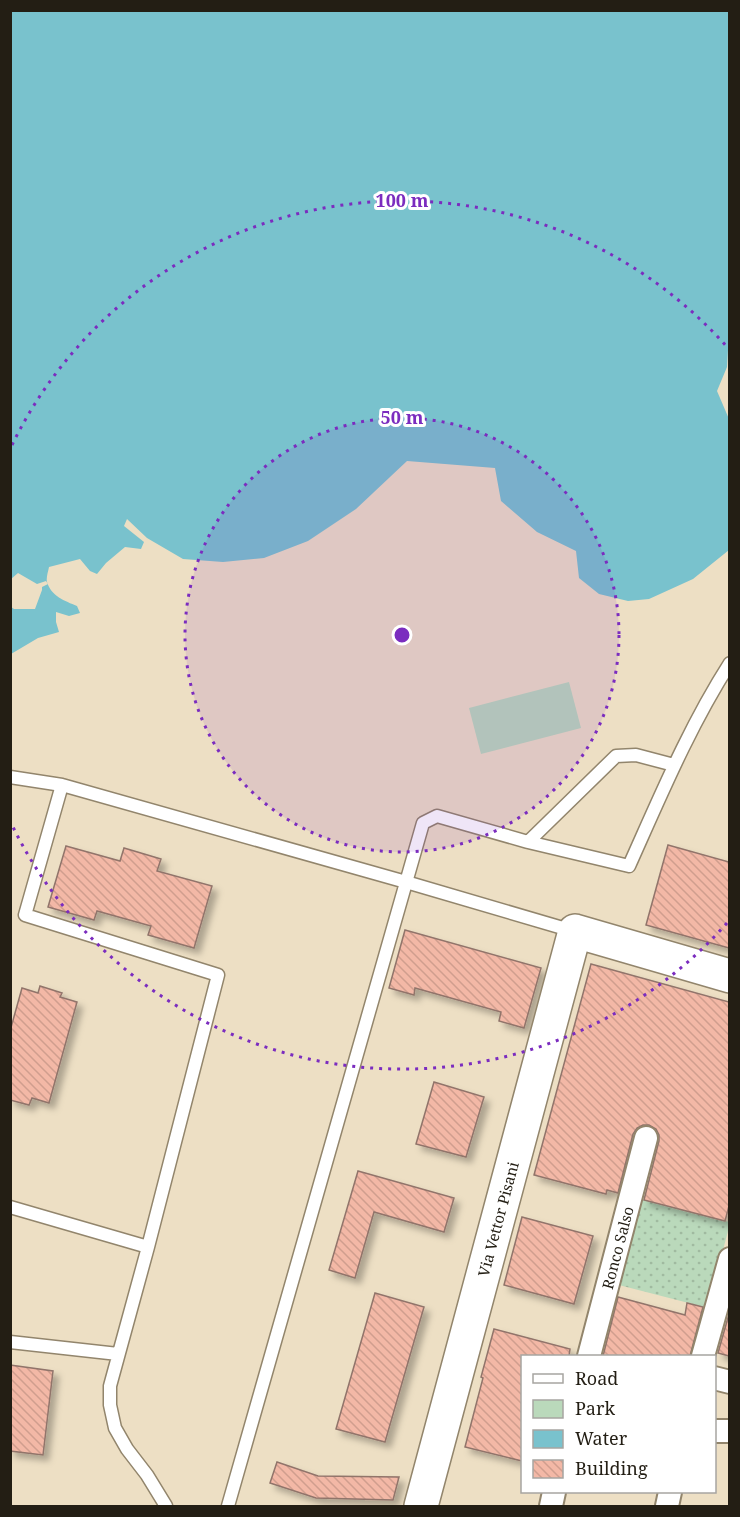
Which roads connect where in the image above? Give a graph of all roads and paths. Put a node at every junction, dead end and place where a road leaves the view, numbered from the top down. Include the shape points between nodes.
1 (729, 663) edge
2 (674, 765) junction
3 (10, 777) edge
4 (62, 785) junction
5 (528, 842) junction
6 (406, 882) junction
7 (575, 931) junction
8 (729, 975) edge
9 (646, 1138) dead end
10 (10, 1207) edge
11 (148, 1247) junction
12 (728, 1271) edge
13 (10, 1342) edge
14 (118, 1354) junction
15 (589, 1355) edge
16 (703, 1355) edge
17 (166, 1506) edge
18 (228, 1506) edge
19 (421, 1506) edge

1 - 2 lane
2 - 5 lane via 636,755 616,756
2 - 5 lane via 629,866
3 - 4 lane
4 - 6 lane
4 - 11 lane via 24,915 218,975
5 - 6 lane via 437,816 423,823
6 - 7 lane
6 - 18 lane
7 - 8 street
7 - 19 street, Via Vettor Pisani
9 - 15 street, Ronco Salso
10 - 11 lane
11 - 14 lane
12 - 16 street
13 - 14 lane
14 - 17 lane via 110,1386 115,1428

